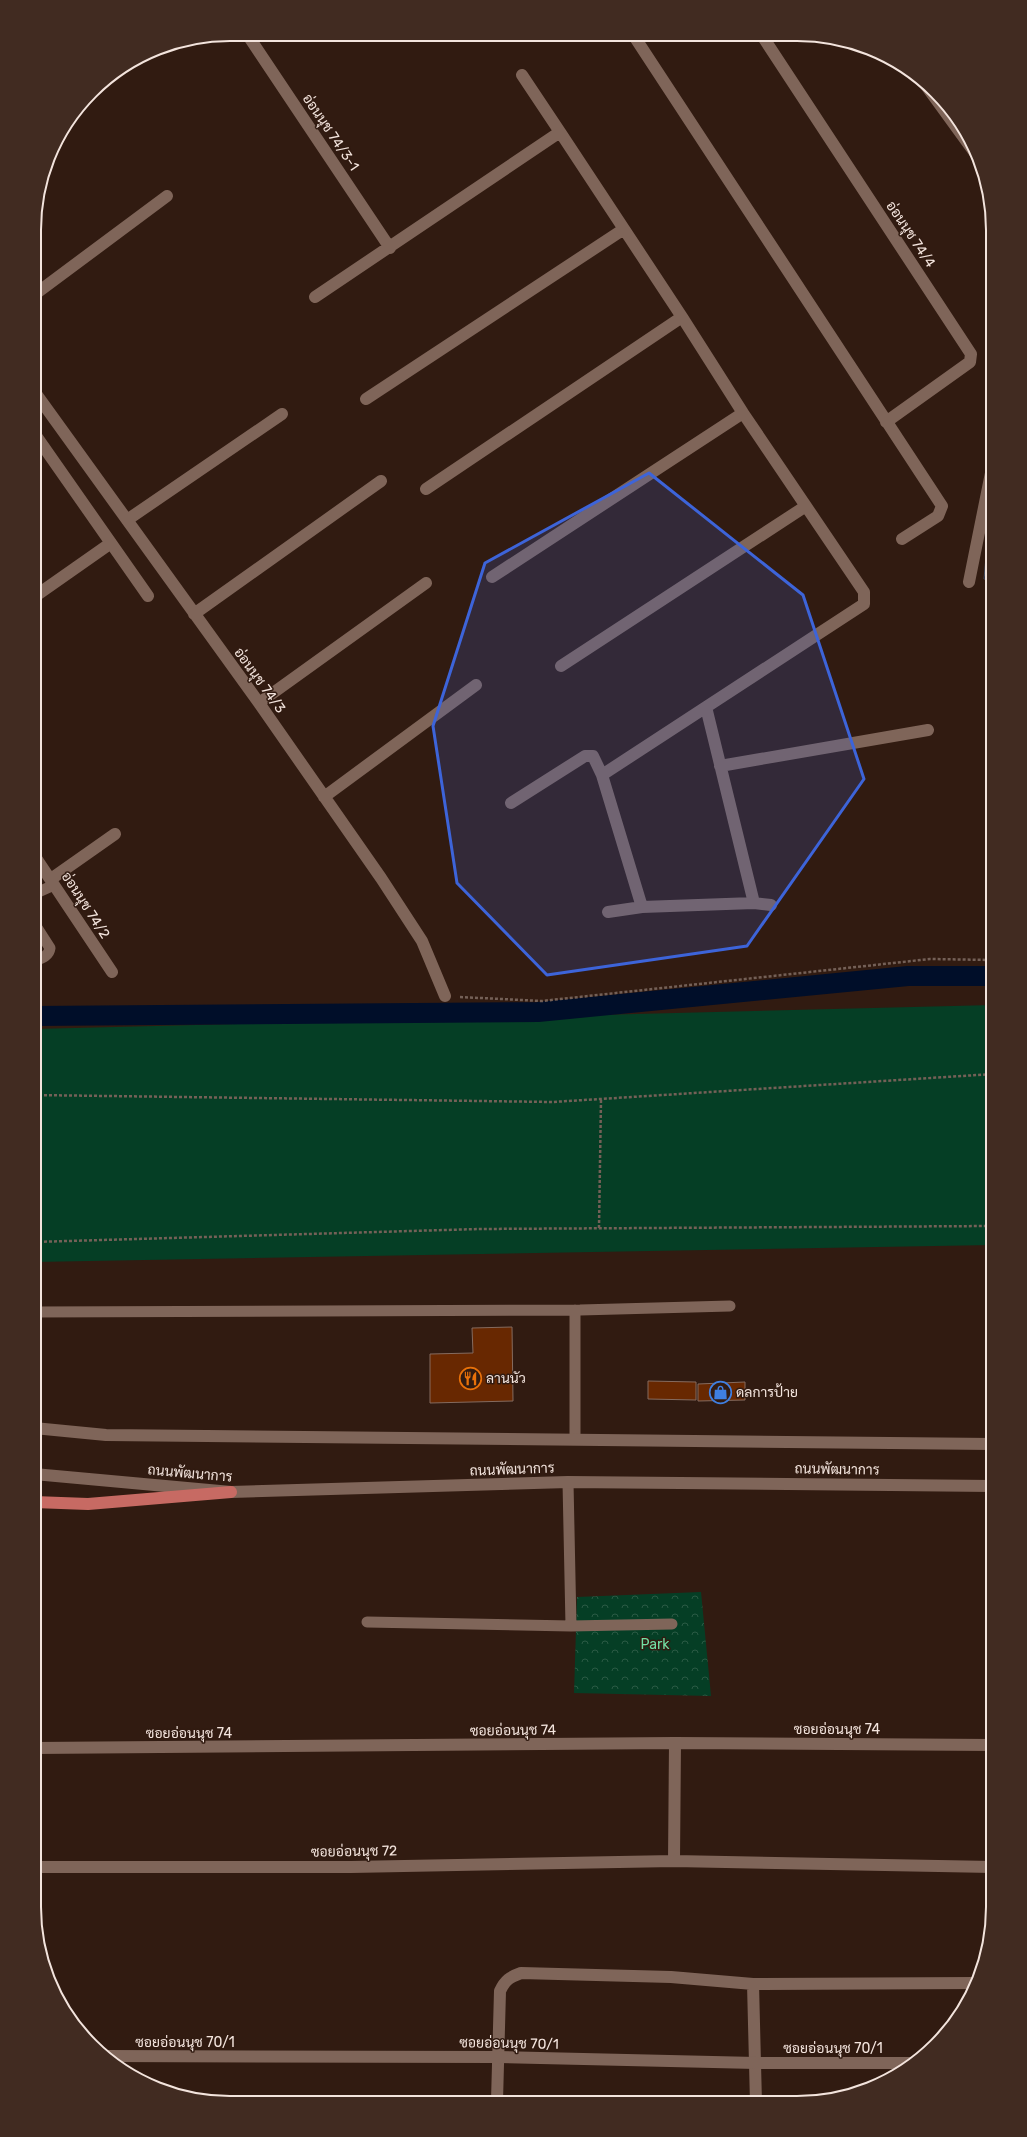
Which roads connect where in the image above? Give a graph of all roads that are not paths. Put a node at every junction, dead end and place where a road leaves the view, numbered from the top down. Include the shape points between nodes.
1 (252, 41) edge
2 (637, 41) edge
3 (766, 41) edge
4 (522, 75) dead end
5 (560, 132) junction
6 (167, 196) dead end
7 (624, 229) junction
8 (390, 248) junction
9 (41, 290) edge
10 (315, 297) dead end
11 (682, 317) junction
12 (366, 399) dead end
13 (41, 401) edge
14 (743, 413) junction
15 (282, 414) dead end
16 (886, 422) junction
17 (41, 447) edge
18 (381, 481) dead end
19 (426, 489) dead end
20 (986, 498) edge
21 (806, 506) junction
22 (126, 520) junction
23 (902, 539) dead end
24 (111, 543) junction
25 (492, 577) dead end
26 (969, 582) dead end
27 (426, 583) dead end
28 (41, 591) edge
29 (148, 596) dead end
30 (194, 614) junction
31 (561, 666) dead end
32 (476, 685) dead end
33 (259, 703) junction
34 (706, 707) junction
35 (928, 730) dead end
36 (720, 766) junction
37 (602, 775) junction
38 (324, 797) junction
39 (511, 803) dead end
40 (115, 834) dead end
41 (41, 866) edge
42 (52, 882) junction
43 (41, 889) edge
44 (754, 903) junction
45 (771, 905) dead end
46 (642, 908) junction
47 (608, 912) dead end
48 (41, 934) edge
49 (41, 958) edge
50 (112, 972) dead end
51 (445, 996) road end
52 (730, 1306) dead end
53 (575, 1310) junction
54 (41, 1312) edge
55 (41, 1429) edge
56 (575, 1439) junction
57 (986, 1444) edge
58 (41, 1475) edge
59 (568, 1482) junction
60 (986, 1486) edge
61 (231, 1492) junction
62 (41, 1502) edge
63 (367, 1622) dead end
64 (672, 1624) dead end
65 (571, 1626) junction
66 (676, 1743) junction
67 (986, 1745) edge
68 (41, 1748) edge
69 (674, 1861) junction
70 (41, 1867) edge
71 (986, 1867) edge
72 (970, 1983) edge
73 (753, 1984) junction
74 (114, 2056) edge
75 (497, 2057) junction
76 (756, 2063) junction
77 (903, 2063) edge
78 (497, 2096) edge
79 (756, 2096) edge

1 - 8 street, อ่อนนุช 74/3-1
2 - 16 street
3 - 16 street, อ่อนนุช 74/4 via 971,354 970,362 955,375
4 - 5 street
5 - 7 street
5 - 8 street
6 - 9 street
7 - 11 street
7 - 12 street
8 - 10 street
11 - 14 street
11 - 19 street
13 - 22 street, อ่อนนุช 74/3
14 - 21 street
14 - 25 street
15 - 22 street
16 - 23 street via 942,506 938,516
17 - 24 street
18 - 30 street
20 - 26 street
21 - 31 street
21 - 34 street via 864,592 864,604
22 - 30 street, อ่อนนุช 74/3
24 - 28 street
24 - 29 street
27 - 33 street
30 - 33 street, อ่อนนุช 74/3
32 - 38 street
33 - 38 street, อ่อนนุช 74/3
34 - 36 street
34 - 37 street
35 - 36 street
36 - 44 street
37 - 39 street via 592,756 585,756
37 - 46 street
38 - 51 street, อ่อนนุช 74/3 via 422,941
40 - 42 street
41 - 42 street, อ่อนนุช 74/2
42 - 43 lane
42 - 50 street, อ่อนนุช 74/2
44 - 45 street
44 - 46 street
46 - 47 street
48 - 49 lane via 50,948 50,952
52 - 53 lane
53 - 54 lane
53 - 56 lane
55 - 56 street, ถนนพัฒนาการ via 106,1435
56 - 57 street, ถนนพัฒนาการ
58 - 61 street, ถนนพัฒนาการ
59 - 60 street, ถนนพัฒนาการ
59 - 61 street, ถนนพัฒนาการ
59 - 65 lane
61 - 62 main road via 88,1504
63 - 65 lane
64 - 65 lane
66 - 67 street, ซอยอ่อนนุช 74
66 - 68 street, ซอยอ่อนนุช 74
66 - 69 street
69 - 70 street, ซอยอ่อนนุช 72 via 351,1867
69 - 71 street, ซอยอ่อนนุช 72
72 - 73 street
73 - 75 street via 671,1977 521,1973 511,1976 504,1982 500,1991
73 - 76 street
74 - 75 street, ซอยอ่อนนุช 70/1
75 - 76 street, ซอยอ่อนนุช 70/1
75 - 78 street
76 - 77 street, ซอยอ่อนนุช 70/1
76 - 79 street

